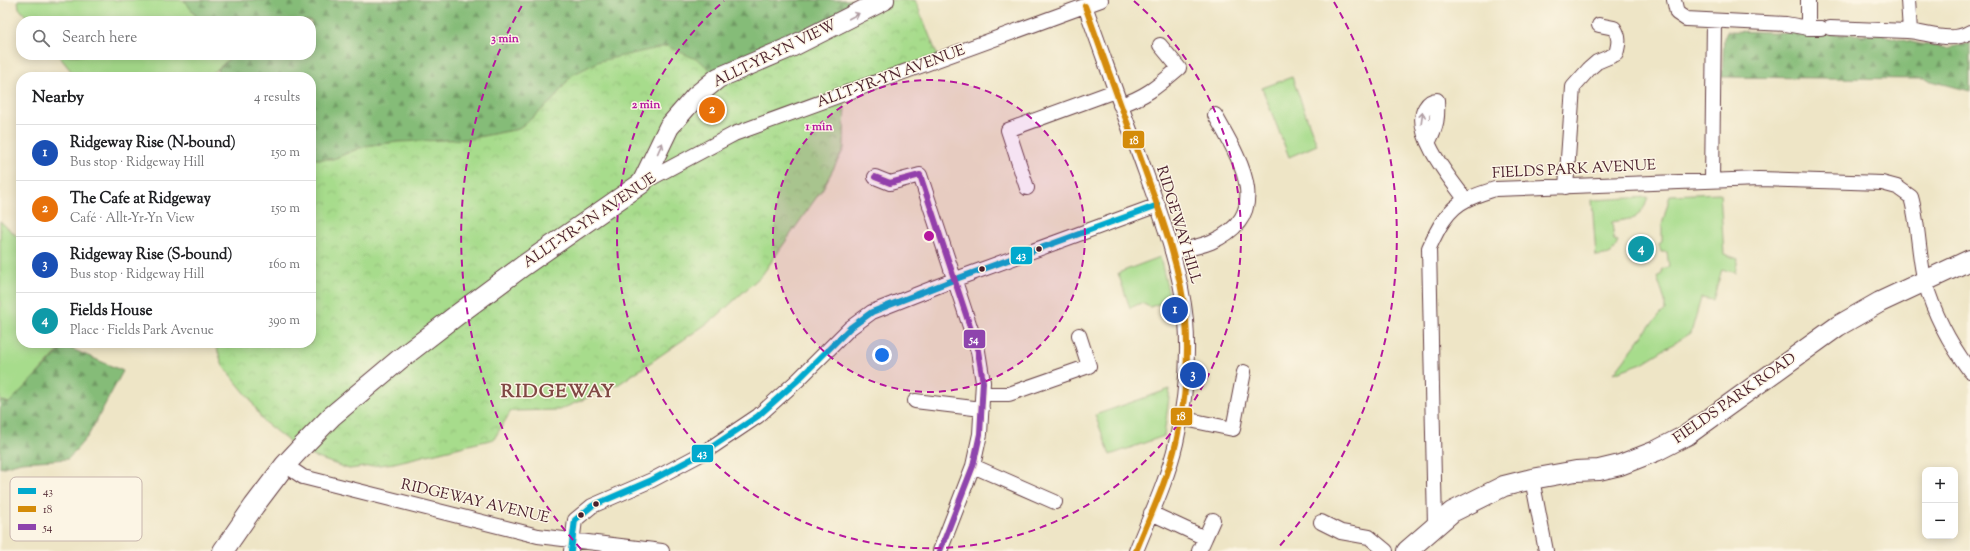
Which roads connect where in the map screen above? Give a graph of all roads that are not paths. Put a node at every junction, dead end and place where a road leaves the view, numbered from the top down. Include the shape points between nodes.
1 (884, 0) edge
2 (1101, 0) edge
3 (1674, 0) edge
4 (1808, 0) edge
5 (1908, 0) edge
6 (1085, 6) junction
7 (1714, 21) junction
8 (1599, 25) dead end
9 (1820, 28) junction
10 (1910, 31) junction
11 (1970, 32) edge
12 (1160, 46) dead end
13 (1115, 91) junction
14 (1120, 104) junction
15 (1215, 115) dead end
16 (1429, 142) dead end
17 (875, 177) dead end
18 (1712, 180) junction
19 (642, 182) junction
20 (1566, 187) junction
21 (1027, 188) dead end
22 (1466, 200) junction
23 (1158, 205) junction
24 (1172, 252) junction
25 (1970, 260) edge
26 (956, 279) junction
27 (1925, 281) junction
28 (1079, 335) dead end
29 (1244, 372) dead end
30 (1970, 372) edge
31 (984, 394) junction
32 (914, 401) dead end
33 (982, 409) junction
34 (1180, 418) junction
35 (285, 465) junction
36 (973, 466) junction
37 (1532, 478) junction
38 (1054, 502) dead end
39 (1151, 514) junction
40 (1213, 520) dead end
41 (1321, 522) dead end
42 (1435, 526) junction
43 (1205, 538) junction
44 (571, 546) edge
45 (223, 551) edge
46 (662, 551) edge
47 (940, 551) edge
48 (1136, 551) edge
49 (1199, 551) edge
50 (1386, 551) edge
51 (1406, 551) edge
52 (1546, 551) edge

19 -> 1 street, ALLT-YR-YN VIEW via 669,127 696,96 718,78 791,47
2 - 6 street, ALLT-YR-YN AVENUE
3 - 7 street via 1677,13 1686,19
4 - 9 street
5 - 10 street
6 - 13 street, RIDGEWAY HILL
6 - 19 street, ALLT-YR-YN AVENUE via 734,134
7 - 9 street
7 - 18 street
8 - 20 street via 1614,28 1620,43 1616,54 1597,62 1573,87
9 - 10 street
10 - 11 street via 1938,37 1965,36
12 - 14 street via 1179,68 1154,90 1135,100
13 - 14 street, RIDGEWAY HILL
13 - 21 street via 1008,130
14 - 23 street, RIDGEWAY HILL
15 - 24 street via 1238,156 1247,180 1248,198 1242,219 1227,233 1210,243
16 - 22 street via 1440,165
17 - 26 street via 890,183 920,175
18 - 20 street, FIELDS PARK AVENUE
18 - 27 street, FIELDS PARK AVENUE via 1877,183 1897,187 1911,197 1915,210
19 - 35 street, ALLT-YR-YN AVENUE via 523,266 400,359 332,416
20 - 22 street, FIELDS PARK AVENUE via 1495,189
22 - 42 street, FIELDS PARK AVENUE via 1439,226 1429,248
23 - 24 street, RIDGEWAY HILL
23 - 26 street
24 - 34 street, RIDGEWAY HILL via 1186,320 1185,374
25 - 27 street, FIELDS PARK ROAD
26 - 31 street via 978,351
26 - 44 street via 872,312 850,328 758,416 703,453 652,480 592,506 575,520
27 - 30 street, FIELDS PARK AVENUE via 1942,327
27 - 37 street, FIELDS PARK ROAD via 1880,302 1838,326 1687,435 1656,451 1620,466
28 - 31 street via 1090,366 1009,394
29 - 34 street via 1233,429
31 - 33 street
32 - 33 street
33 - 36 street
34 - 39 street, RIDGEWAY HILL via 1168,469
35 - 44 street, RIDGEWAY AVENUE via 304,477
35 - 45 street
36 - 38 street
36 - 47 street
37 - 42 street, FIELDS PARK ROAD via 1504,486 1475,499 1452,512
37 - 52 street
39 - 43 street
39 - 48 street, RIDGEWAY HILL
40 - 43 street
41 - 50 street via 1340,532 1370,537
42 - 51 street, FIELDS PARK ROAD
43 - 49 street
44 - 46 street, RIDGEWAY AVENUE

